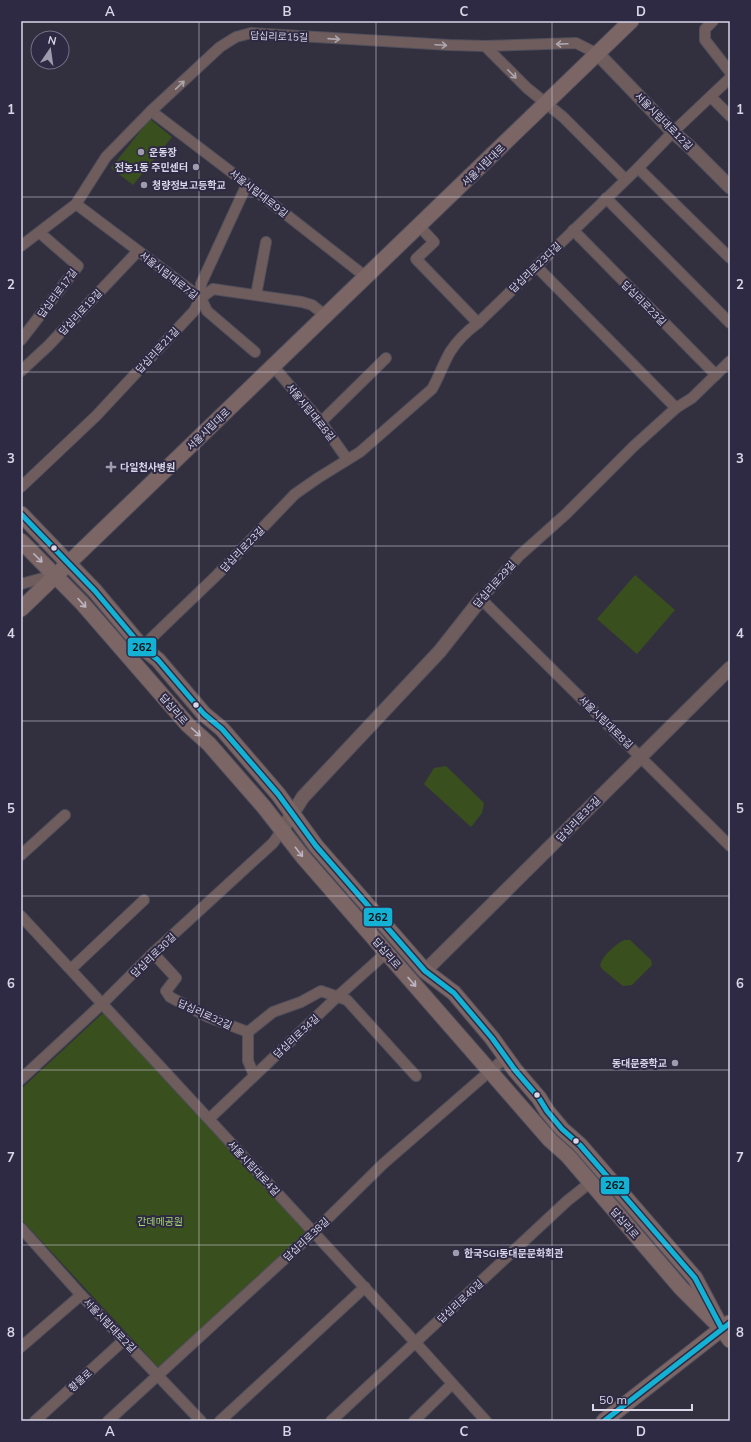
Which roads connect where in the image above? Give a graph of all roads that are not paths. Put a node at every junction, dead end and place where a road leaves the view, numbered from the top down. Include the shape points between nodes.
1 (631, 21) edge
2 (713, 21) edge
3 (485, 46) junction
4 (598, 54) junction
5 (730, 72) edge
6 (730, 78) edge
7 (711, 97) junction
8 (547, 104) junction
9 (151, 111) junction
10 (730, 116) edge
11 (673, 132) junction
12 (638, 168) junction
13 (626, 179) junction
14 (247, 184) junction
15 (730, 187) edge
16 (606, 198) junction
17 (76, 204) junction
18 (419, 226) junction
19 (573, 230) junction
20 (40, 233) junction
21 (266, 242) dead end
22 (21, 246) edge
23 (138, 251) junction
24 (730, 258) edge
25 (536, 266) junction
26 (366, 277) junction
27 (256, 295) junction
28 (201, 298) junction
29 (326, 316) junction
30 (478, 323) junction
31 (730, 323) edge
32 (21, 340) edge
33 (255, 352) dead end
34 (386, 358) dead end
35 (730, 361) edge
36 (273, 366) junction
37 (21, 371) edge
38 (716, 375) junction
39 (676, 408) junction
40 (321, 422) junction
41 (347, 459) junction
42 (21, 487) edge
43 (21, 514) edge
44 (21, 541) edge
45 (68, 562) junction
46 (55, 575) junction
47 (21, 584) edge
48 (481, 599) junction
49 (21, 609) edge
50 (142, 647) junction
51 (730, 668) edge
52 (641, 757) junction
53 (292, 813) junction
54 (65, 815) dead end
55 (282, 830) junction
56 (730, 846) edge
57 (21, 855) edge
58 (144, 900) dead end
59 (21, 916) edge
60 (386, 953) junction
61 (154, 954) junction
62 (71, 969) junction
63 (426, 971) junction
64 (337, 997) junction
65 (103, 1003) junction
66 (248, 1032) junction
67 (506, 1057) junction
68 (490, 1071) junction
69 (254, 1075) junction
70 (416, 1076) dead end
71 (21, 1079) edge
72 (209, 1119) junction
73 (590, 1182) junction
74 (21, 1229) edge
75 (314, 1232) junction
76 (365, 1287) junction
77 (81, 1295) junction
78 (727, 1330) edge
79 (124, 1340) junction
80 (415, 1342) junction
81 (21, 1346) edge
82 (157, 1375) junction
83 (452, 1384) junction
84 (35, 1421) edge
85 (108, 1421) edge
86 (201, 1421) edge
87 (220, 1421) edge
88 (331, 1421) edge
89 (414, 1421) edge
90 (486, 1421) edge
91 (604, 1421) edge

1 - 4 main road, 서울시립대로
2 - 5 street via 704,29 705,40
4 -> 3 street, 답십리로15길 via 576,43
3 -> 8 street
9 -> 3 street, 답십리로15길 via 220,47 236,37 251,33
4 - 8 main road, 서울시립대로
4 - 11 street, 서울시립대로12길
6 - 7 street, 답십리로23다길
7 - 10 street
7 - 11 street, 답십리로23다길
8 - 13 street
8 - 18 main road, 서울시립대로
9 - 14 street, 서울시립대로9길
9 - 17 street, 답십리로15길 via 106,157
11 - 12 street, 답십리로23다길
11 - 15 street, 서울시립대로12길
12 - 13 street, 답십리로23다길
12 - 24 street
13 - 16 street, 답십리로23다길
14 - 26 street, 서울시립대로9길
14 - 28 street, 답십리로21길 via 201,284
16 - 19 street, 답십리로23다길
16 - 31 street
17 - 20 street, 답십리로15길
17 - 23 street, 서울시립대로7길
18 - 26 main road, 서울시립대로
18 - 30 street via 434,242 416,259
19 - 25 street, 답십리로23다길
19 - 38 street, 답십리로23길
20 - 22 street, 답십리로15길
20 - 32 street, 답십리로17길 via 78,266
21 - 27 street
23 - 28 street, 서울시립대로7길
23 - 37 street, 답십리로19길
25 - 30 street, 답십리로23다길
25 - 39 street
26 - 29 main road, 서울시립대로
27 - 28 street via 213,289
27 - 29 street via 302,302 312,305
28 - 33 street, 서울시립대로7길 via 208,311
28 - 42 street, 답십리로21길 via 194,311 96,416
29 - 36 main road, 서울시립대로
30 - 41 street, 답십리로23다길 via 467,331 450,352 432,389 360,452
34 - 40 street
35 - 38 street, 답십리로29길
36 - 40 street, 서울시립대로8길
36 - 45 main road, 서울시립대로
38 - 39 street, 답십리로29길 via 692,398
39 - 48 street, 답십리로29길 via 519,556
40 - 41 street, 서울시립대로8길
41 - 50 street, 답십리로23길 via 295,494 218,574
43 - 45 main road, 답십리로
44 -> 46 main road, 답십리로
45 - 46 main road, 서울시립대로
45 - 50 main road, 답십리로
46 - 47 street
46 - 49 main road, 서울시립대로
46 -> 55 main road, 답십리로 via 188,725 209,744
48 - 52 street, 서울시립대로8길
48 - 53 street, 답십리로29길 via 440,651 303,797
50 - 53 main road, 답십리로 via 158,660 204,714 222,729
51 - 52 street, 답십리로35길
52 - 56 street, 서울시립대로8길
52 - 63 street, 답십리로35길
53 - 55 street, 답십리로29길
53 - 63 main road, 답십리로 via 316,846
54 - 57 street
55 -> 60 main road, 답십리로
55 - 61 street, 답십리로30길 via 273,843
58 - 62 street
59 - 62 street, 서울시립대로4길
60 - 64 street, 답십리로34길
60 -> 68 main road, 답십리로
61 - 65 street, 답십리로30길
61 - 66 street, 답십리로32길 via 176,978 166,991 170,997 208,1017
62 - 65 street, 서울시립대로4길
63 - 67 main road, 답십리로 via 454,994
64 - 66 street, 답십리로34길 via 321,991 273,1012
64 - 69 street, 답십리로34길
64 - 70 street via 347,1000
65 - 71 street, 답십리로30길
65 - 72 street, 서울시립대로4길
66 - 69 street via 248,1061
67 - 68 street, 답십리로38길
67 - 78 main road, 답십리로 via 562,1129 580,1145 695,1278
68 - 73 main road, 답십리로
68 - 75 street, 답십리로38길 via 383,1164
69 - 72 street, 답십리로34길
72 - 75 street, 서울시립대로4길
73 - 78 main road, 답십리로 via 682,1288
73 - 80 street, 답십리로40길
74 - 77 street, 서울시립대로2길
75 - 76 street, 서울시립대로4길
75 - 82 street, 답십리로38길
76 - 80 street, 서울시립대로4길
76 - 87 street
77 - 79 street, 서울시립대로2길
77 - 81 street
78 - 91 main road
79 - 82 street, 서울시립대로2길
79 - 84 street, 황물로
80 - 83 street, 서울시립대로4길
80 - 88 street, 답십리로40길
82 - 85 street, 답십리로38길
82 - 86 street, 서울시립대로2길
83 - 89 street
83 - 90 street, 서울시립대로4길

